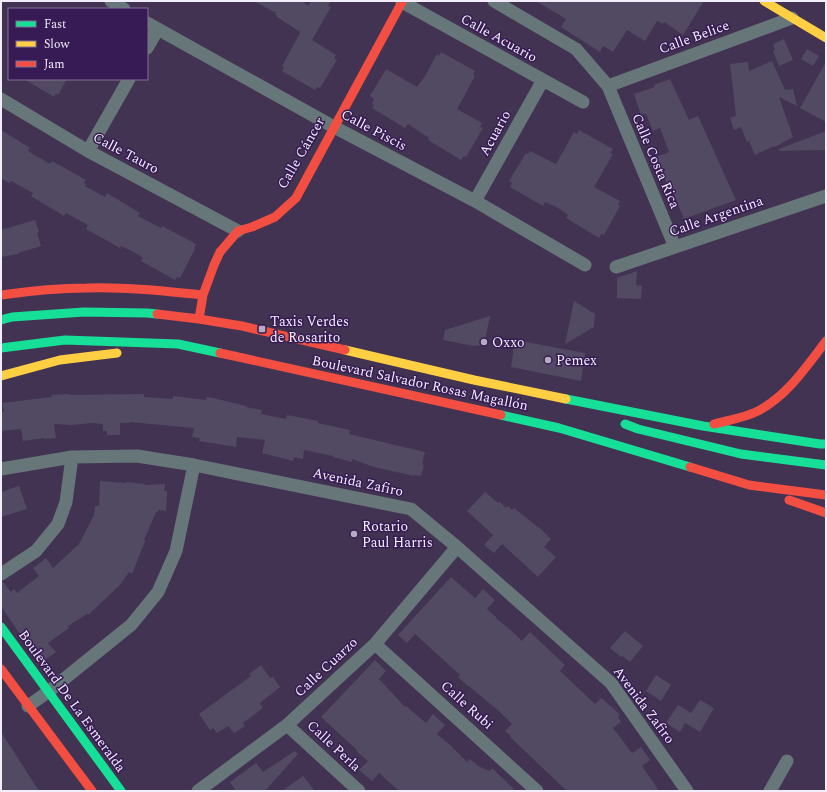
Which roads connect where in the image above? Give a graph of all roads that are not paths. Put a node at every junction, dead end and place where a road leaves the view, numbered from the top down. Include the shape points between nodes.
1 (110, 1) edge
2 (402, 1) edge
3 (494, 1) edge
4 (764, 1) edge
5 (122, 8) edge
6 (792, 18) junction
7 (152, 26) edge
8 (826, 38) edge
9 (148, 44) edge
10 (128, 80) edge
11 (543, 80) junction
12 (608, 86) junction
13 (1, 99) edge
14 (583, 102) dead end
15 (334, 127) junction
16 (88, 151) junction
17 (826, 196) edge
18 (476, 201) junction
19 (238, 231) junction
20 (675, 247) junction
21 (585, 265) dead end
22 (616, 267) dead end
23 (1, 295) edge
24 (203, 295) junction
25 (199, 319) junction
26 (1, 320) edge
27 (826, 341) edge
28 (178, 344) junction
29 (1, 348) edge
30 (1, 376) edge
31 (560, 398) junction
32 (599, 415) dead end
33 (618, 422) dead end
34 (703, 426) junction
35 (559, 428) junction
36 (631, 440) dead end
37 (826, 444) edge
38 (72, 457) junction
39 (826, 464) edge
40 (194, 465) junction
41 (1, 469) edge
42 (749, 485) junction
43 (826, 495) edge
44 (826, 513) edge
45 (457, 547) junction
46 (1, 574) edge
47 (1, 627) edge
48 (375, 644) junction
49 (1, 669) edge
50 (48, 692) junction
51 (28, 706) junction
52 (287, 725) junction
53 (787, 760) dead end
54 (92, 791) edge
55 (121, 791) edge
56 (198, 791) edge
57 (359, 791) edge
58 (537, 791) edge
59 (687, 791) edge
60 (770, 791) edge

1 - 5 street
2 - 11 street, Calle Acuario
2 - 15 main road, Calle Cáncer
3 - 12 street, Calle Costa Rica via 576,49
4 - 6 main road
6 - 8 main road
6 - 12 street, Calle Belice
7 - 9 street
7 - 15 street, Calle Piscis
10 - 16 street
11 - 14 street, Calle Acuario
11 - 18 street, Acuario
12 - 20 street, Calle Costa Rica
13 - 16 street, Calle Tauro
15 - 18 street, Calle Piscis
15 - 19 main road, Calle Cáncer via 296,198 275,217
16 - 19 street, Calle Tauro
17 - 20 street, Calle Argentina
18 - 21 street, Calle Piscis
19 - 24 main road via 220,252
20 - 22 street, Calle Argentina
23 - 24 main road via 75,288 114,288
24 - 25 main road
25 - 26 main road, Boulevard Salvador Rosas Magallón via 146,313 84,312
25 - 31 main road, Boulevard Salvador Rosas Magallón via 242,326
27 - 34 main road via 775,400 759,411 741,418
28 - 29 main road, Boulevard Salvador Rosas Magallón via 65,340
28 - 30 main road via 60,360
28 - 35 main road, Boulevard Salvador Rosas Magallón
31 - 32 main road
31 - 34 main road, Boulevard Salvador Rosas Magallón
33 - 39 main road via 741,454
34 - 37 main road, Boulevard Salvador Rosas Magallón
35 - 36 main road
35 - 42 main road, Boulevard Salvador Rosas Magallón
38 - 40 street, Avenida Zafiro via 137,456
38 - 41 street, Avenida Zafiro
38 - 46 street via 66,502 58,524 36,551
40 - 45 street, Avenida Zafiro via 411,509
40 - 50 street via 176,551 158,592 131,625
42 - 43 main road, Boulevard Salvador Rosas Magallón
42 - 44 main road
45 - 48 street, Calle Cuarzo
45 - 59 street, Avenida Zafiro via 611,683
47 - 50 main road, Boulevard De La Esmeralda
48 - 52 street, Calle Cuarzo
48 - 58 street, Calle Rubi
49 - 51 main road
50 - 51 street
50 - 55 main road, Boulevard De La Esmeralda
51 - 54 main road
52 - 56 street, Calle Cuarzo
52 - 57 street, Calle Perla
53 - 60 street

